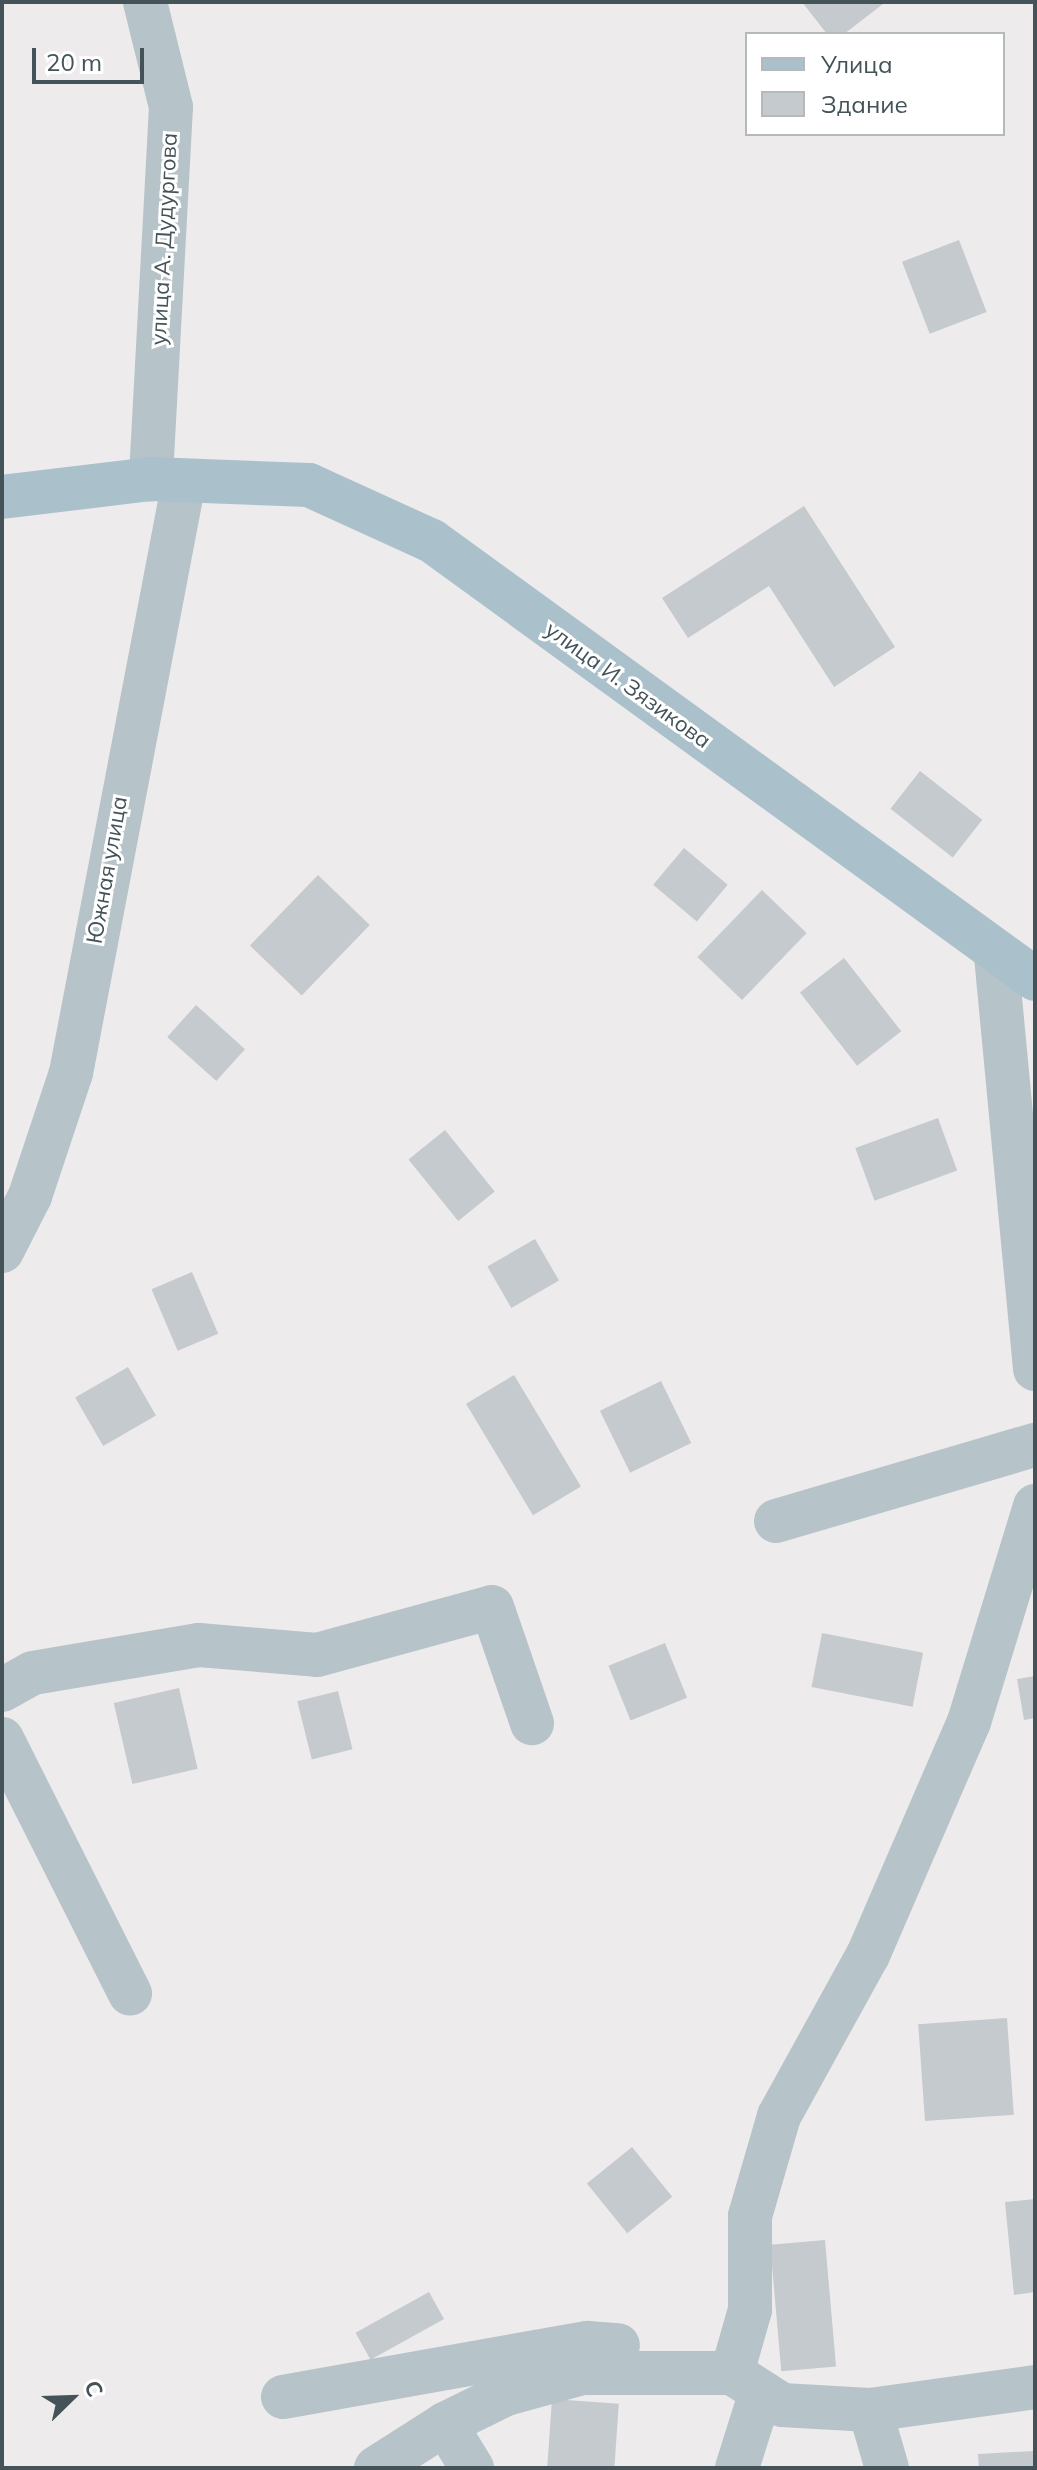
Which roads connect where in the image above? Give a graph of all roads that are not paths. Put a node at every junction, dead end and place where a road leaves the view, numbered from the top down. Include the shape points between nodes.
1 (145, 2) edge
2 (168, 480) junction
3 (2, 497) edge
4 (996, 956) junction
5 (1035, 979) edge
6 (2, 1251) edge
7 (1035, 1369) edge
8 (1035, 1445) edge
9 (1035, 1506) edge
10 (776, 1521) dead end
11 (2, 1690) edge
12 (532, 1723) dead end
13 (2, 1739) edge
14 (130, 1994) dead end
15 (686, 2373) junction
16 (746, 2382) junction
17 (1035, 2387) edge
18 (283, 2397) dead end
19 (870, 2410) junction
20 (445, 2424) junction
21 (376, 2468) edge
22 (472, 2468) edge
23 (737, 2468) edge
24 (887, 2468) edge

1 - 2 street, улица А. Дудургова via 171,107
2 - 3 main road, улица И. Зязикова
2 - 4 main road, улица И. Зязикова via 309,485 432,541
2 - 6 street, Южная улица via 71,1073 30,1196
4 - 5 main road, улица И. Зязикова
4 - 7 street
8 - 10 street
9 - 16 street via 969,1722 868,1955 779,2116 750,2216
11 - 12 street via 33,1673 199,1645 317,1655 492,1607
13 - 14 street
15 - 16 street
15 - 18 street via 633,2346 587,2343
15 - 20 street via 583,2373 506,2394
16 - 19 street via 782,2405
16 - 23 street
17 - 19 street
19 - 24 street
20 - 21 street
20 - 22 street

